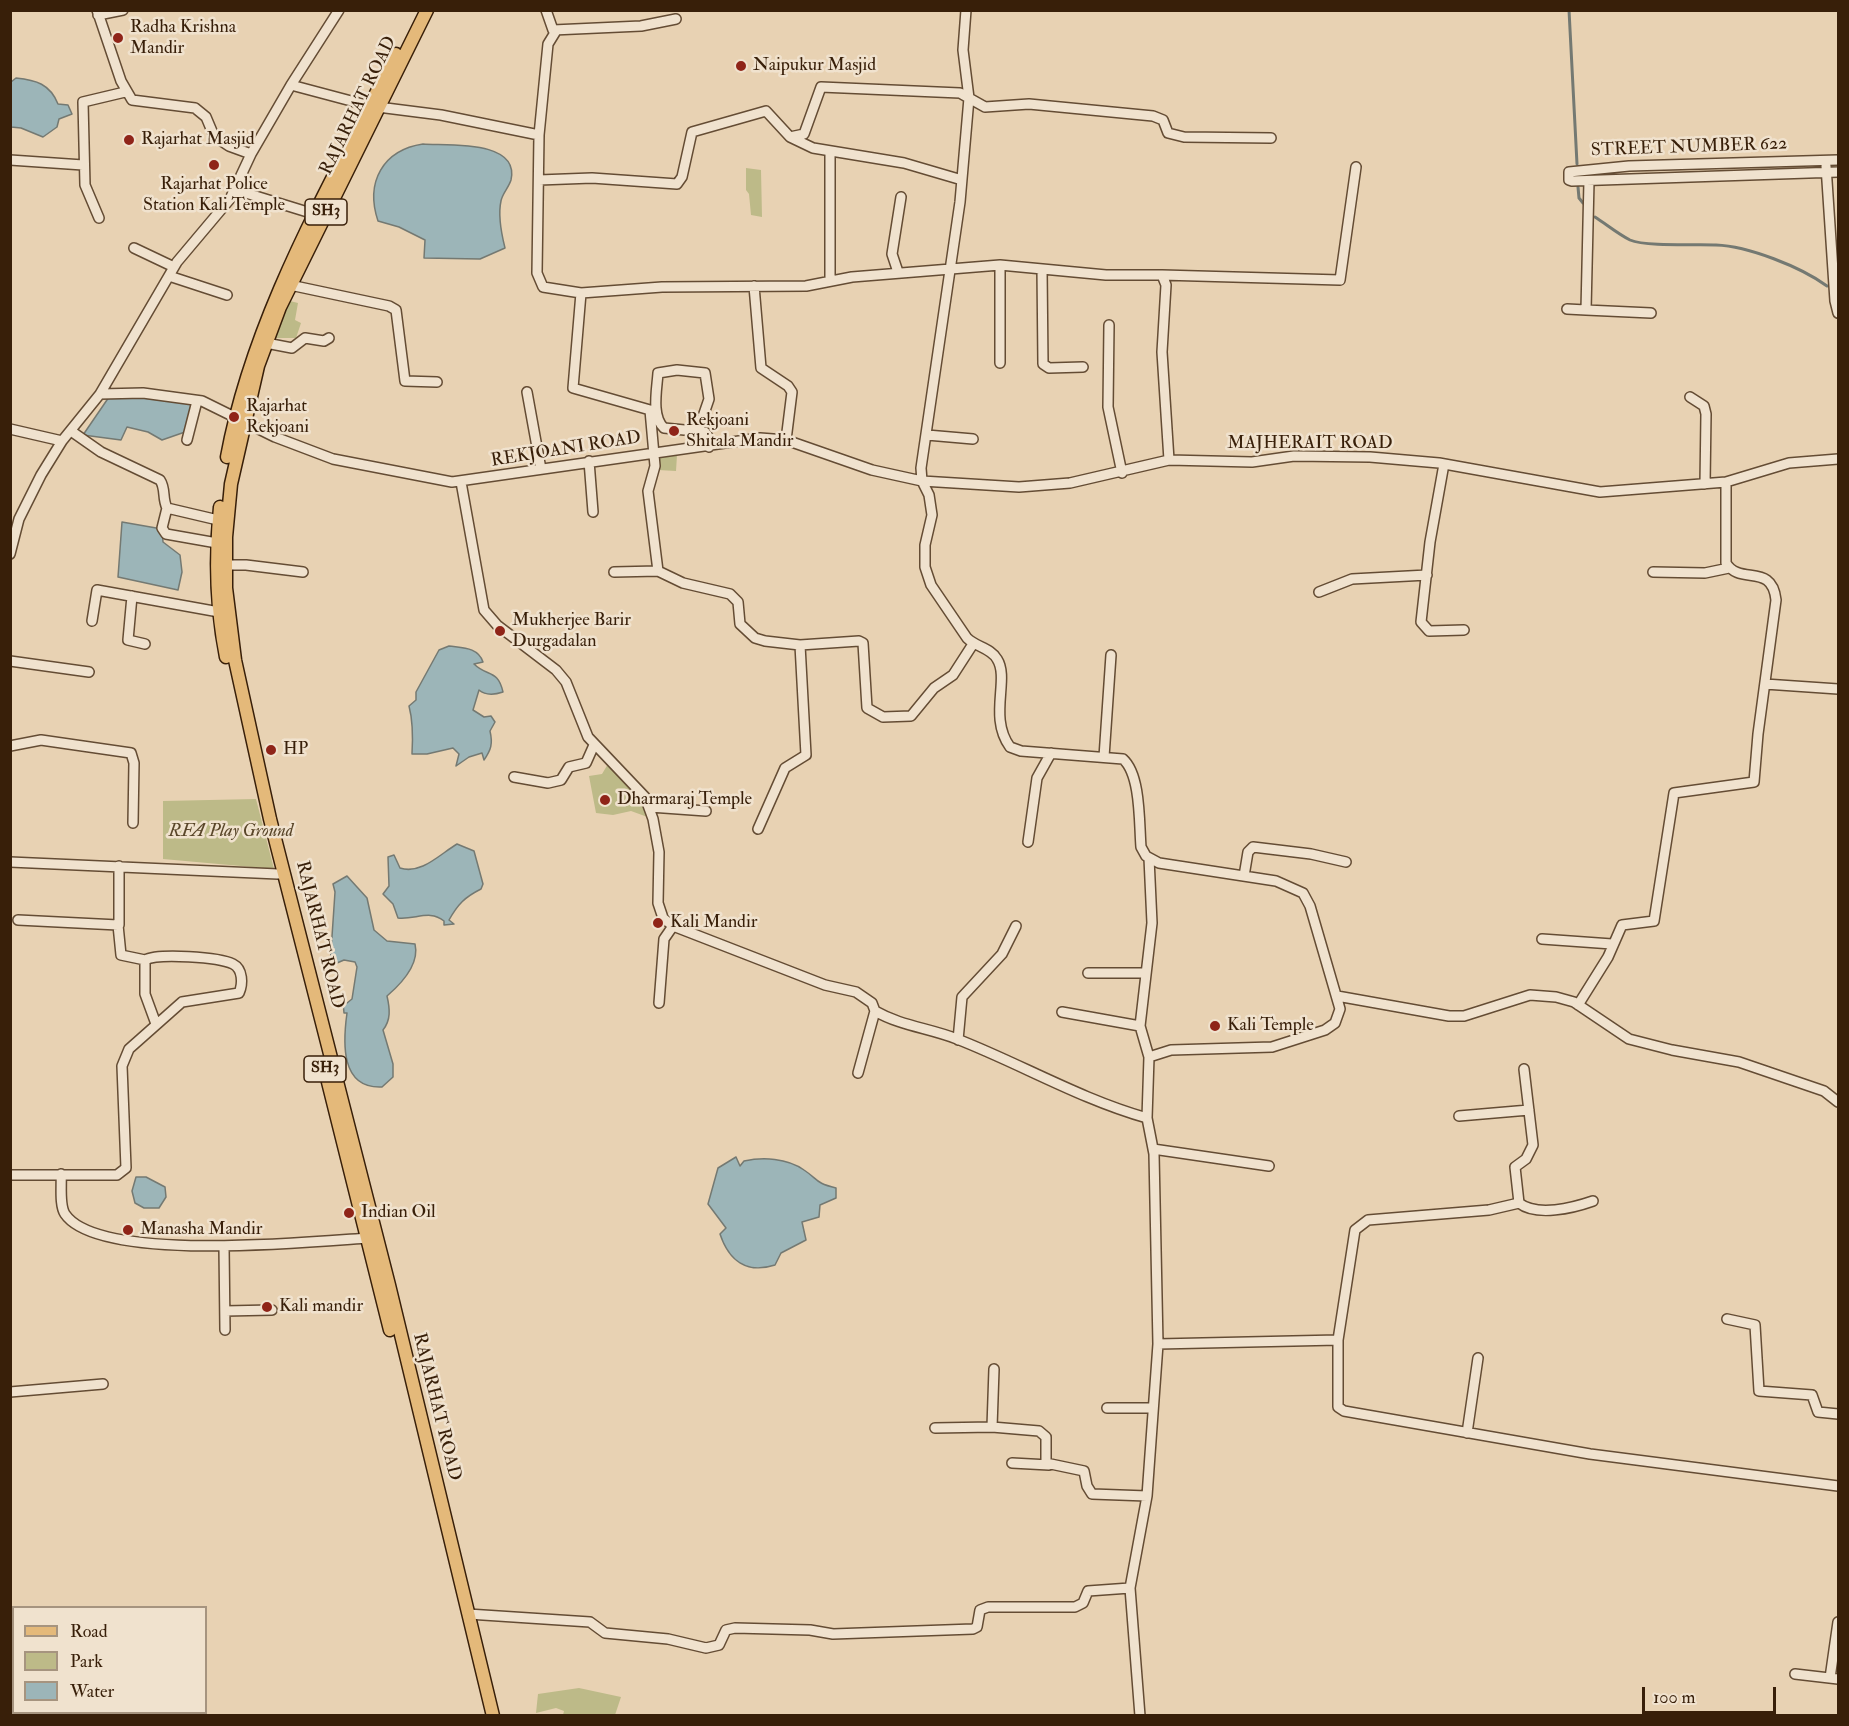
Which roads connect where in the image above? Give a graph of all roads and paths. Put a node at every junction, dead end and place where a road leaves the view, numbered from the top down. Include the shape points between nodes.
1 (123, 10) edge
2 (339, 10) edge
3 (418, 10) edge
4 (427, 10) edge
5 (546, 10) edge
6 (966, 10) edge
7 (98, 13) edge
8 (676, 19) dead end
9 (553, 30) junction
10 (291, 85) junction
11 (125, 92) junction
12 (969, 98) junction
13 (375, 107) junction
14 (539, 135) junction
15 (790, 137) junction
16 (1271, 138) dead end
17 (830, 152) junction
18 (251, 153) junction
19 (10, 160) edge
20 (1826, 160) junction
21 (1839, 160) edge
22 (83, 165) junction
23 (1668, 165) junction
24 (1356, 167) dead end
25 (1826, 172) junction
26 (1839, 172) edge
27 (1669, 179) junction
28 (539, 180) junction
29 (962, 180) junction
30 (1589, 181) junction
31 (236, 190) junction
32 (900, 196) dead end
33 (314, 214) junction
34 (99, 218) dead end
35 (134, 248) dead end
36 (1000, 265) junction
37 (951, 268) junction
38 (1042, 269) junction
39 (172, 272) junction
40 (898, 272) junction
41 (1162, 275) junction
42 (830, 280) junction
43 (290, 285) junction
44 (754, 286) junction
45 (580, 293) junction
46 (227, 295) dead end
47 (1567, 309) dead end
48 (1586, 310) junction
49 (1651, 313) dead end
50 (1839, 313) edge
51 (1109, 325) dead end
52 (329, 338) dead end
53 (266, 343) junction
54 (1000, 363) dead end
55 (1083, 367) dead end
56 (437, 382) dead end
57 (527, 392) dead end
58 (100, 394) junction
59 (1690, 397) dead end
60 (197, 401) junction
61 (239, 419) junction
62 (10, 429) edge
63 (71, 431) junction
64 (698, 431) junction
65 (927, 435) junction
66 (973, 439) dead end
67 (187, 440) dead end
68 (786, 440) junction
69 (62, 441) junction
70 (709, 447) junction
71 (654, 453) junction
72 (1839, 459) edge
73 (1169, 460) junction
74 (589, 461) junction
75 (1444, 464) junction
76 (541, 469) junction
77 (1122, 473) junction
78 (922, 481) junction
79 (461, 482) junction
80 (1726, 482) junction
81 (1705, 484) junction
82 (167, 508) junction
83 (593, 512) dead end
84 (218, 520) junction
85 (217, 543) junction
86 (10, 554) edge
87 (225, 565) junction
88 (1729, 568) junction
89 (658, 571) junction
90 (303, 572) dead end
91 (614, 572) dead end
92 (1653, 573) dead end
93 (1427, 575) junction
94 (1319, 592) dead end
95 (132, 596) junction
96 (219, 612) junction
97 (92, 621) dead end
98 (1464, 630) dead end
99 (145, 644) dead end
100 (973, 644) junction
101 (800, 645) junction
102 (1111, 655) dead end
103 (10, 661) edge
104 (89, 672) dead end
105 (1765, 684) junction
106 (1839, 689) edge
107 (594, 745) junction
108 (10, 746) edge
109 (1051, 753) junction
110 (1104, 757) junction
111 (514, 777) dead end
112 (650, 807) junction
113 (706, 811) dead end
114 (133, 824) dead end
115 (758, 829) dead end
116 (1028, 842) dead end
117 (1149, 858) junction
118 (10, 862) edge
119 (1346, 862) dead end
120 (119, 866) junction
121 (278, 874) junction
122 (1244, 876) junction
123 (18, 920) dead end
124 (119, 925) junction
125 (673, 926) junction
126 (1016, 926) dead end
127 (1542, 939) dead end
128 (1612, 944) junction
129 (145, 960) junction
130 (1088, 973) dead end
131 (1146, 973) junction
132 (1337, 996) junction
133 (659, 1003) dead end
134 (1578, 1005) junction
135 (875, 1011) junction
136 (1062, 1012) dead end
137 (156, 1024) junction
138 (1140, 1026) junction
139 (958, 1040) junction
140 (1149, 1057) junction
141 (1524, 1068) dead end
142 (858, 1073) dead end
143 (1839, 1102) edge
144 (1529, 1110) junction
145 (1459, 1116) dead end
146 (1147, 1118) junction
147 (1153, 1149) junction
148 (1269, 1166) dead end
149 (61, 1174) junction
150 (10, 1175) edge
151 (1593, 1201) dead end
152 (1519, 1203) junction
153 (368, 1238) junction
154 (224, 1247) junction
155 (272, 1310) dead end
156 (225, 1311) junction
157 (1727, 1319) dead end
158 (225, 1330) dead end
159 (1338, 1340) junction
160 (1158, 1344) junction
161 (1478, 1358) dead end
162 (994, 1369) dead end
163 (103, 1384) dead end
164 (10, 1392) edge
165 (1107, 1408) dead end
166 (1153, 1408) junction
167 (1839, 1414) edge
168 (992, 1427) junction
169 (934, 1428) dead end
170 (1467, 1433) junction
171 (1012, 1463) dead end
172 (1049, 1465) junction
173 (1839, 1486) edge
174 (1147, 1496) junction
175 (1130, 1588) junction
176 (468, 1614) junction
177 (1839, 1622) edge
178 (1795, 1674) dead end
179 (1834, 1679) edge
180 (485, 1716) edge
181 (494, 1716) edge
182 (1140, 1716) edge

1 - 7 street
2 - 10 street
3 - 13 main road, RAJARHAT ROAD / SH3
4 - 13 main road, RAJARHAT ROAD / SH3
5 - 9 street
6 - 12 street via 963,50
7 - 11 street
8 - 9 street via 640,26
9 - 14 street via 556,31 548,44
10 - 13 street
10 - 18 street
11 - 18 street via 142,103 195,108 206,117 214,136
11 - 22 street via 83,102
12 - 15 street via 960,93 821,87 804,134
12 - 16 street via 985,107 1029,104 1153,116 1163,120 1168,133 1184,137
12 - 29 street
13 - 14 street via 441,115
13 - 33 main road, RAJARHAT ROAD / SH3
13 - 43 main road, RAJARHAT ROAD / SH3
14 - 28 street
15 - 17 street
15 - 28 street via 766,111 692,132 677,184 592,178
17 - 29 street via 904,163
17 - 42 street
18 - 31 street
19 - 22 street
20 - 21 street, STREET NUMBER 622
20 - 23 street, STREET NUMBER 622
20 - 25 street
22 - 34 street via 85,185
23 - 27 street
23 - 30 street, STREET NUMBER 622 via 1569,170 1570,181
24 - 41 street via 1340,280
25 - 26 street, STREET NUMBER 622
25 - 27 street, STREET NUMBER 622
25 - 50 street
27 - 30 street, STREET NUMBER 622
28 - 45 street via 539,282 543,287
29 - 37 street
30 - 48 street
31 - 33 street
31 - 39 street
32 - 40 street via 892,254
33 - 61 main road, RAJARHAT ROAD / SH3 via 270,308
35 - 39 street
36 - 37 street
36 - 38 street
36 - 54 street
37 - 40 street
37 - 65 street
38 - 41 street
38 - 55 street via 1043,364 1049,368
39 - 46 street
39 - 58 street
40 - 42 street
41 - 73 street via 1166,285 1162,352
42 - 44 street via 806,286
43 - 53 main road, RAJARHAT ROAD / SH3
43 - 56 street via 396,310 405,381
44 - 45 street
44 - 68 street via 761,368 792,392
45 - 71 street via 573,388 650,410
47 - 48 street
48 - 49 street
51 - 77 street via 1108,407
52 - 53 street via 305,338 294,347
53 - 61 main road, RAJARHAT ROAD / SH3
57 - 76 street
58 - 60 street, REKJOANI ROAD via 143,393
58 - 63 street
59 - 81 street via 1704,406 1706,414
60 - 61 street, REKJOANI ROAD
60 - 67 street
61 - 79 street, REKJOANI ROAD via 333,459 443,482
61 - 84 main road, RAJARHAT ROAD / SH3
61 - 87 main road, RAJARHAT ROAD / SH3 via 227,507
62 - 69 street
63 - 69 street
63 - 82 street via 101,452 160,480 165,487 163,500
64 - 64 street via 664,428 660,424 658,373 705,373 709,399
64 - 70 street via 705,432
65 - 66 street
65 - 78 street
68 - 70 street, REKJOANI ROAD via 760,438
68 - 78 street, REKJOANI ROAD via 872,470
69 - 86 street via 19,519
70 - 71 street, REKJOANI ROAD
71 - 74 street, REKJOANI ROAD
71 - 89 street via 655,466 648,491
72 - 80 street, MAJHERAIT ROAD via 1789,464
73 - 75 street, MAJHERAIT ROAD via 1252,462 1294,456 1370,457
73 - 77 street, MAJHERAIT ROAD
74 - 76 street, REKJOANI ROAD
74 - 83 street
75 - 81 street, MAJHERAIT ROAD via 1585,491
75 - 93 street
76 - 79 street, REKJOANI ROAD
77 - 78 street, MAJHERAIT ROAD via 1019,487
78 - 100 street via 931,504 924,552 931,585
79 - 107 street via 484,609 496,625 566,682 583,728
80 - 81 street, MAJHERAIT ROAD
80 - 88 street via 1724,556
82 - 84 street
82 - 85 street via 162,528 166,534
84 - 85 main road, RAJARHAT ROAD / SH3
85 - 96 main road, RAJARHAT ROAD / SH3
87 - 90 street
87 - 176 main road, RAJARHAT ROAD / SH3 via 235,660 270,819
88 - 92 street via 1705,573
88 - 105 street via 1763,578 1774,586 1775,613
89 - 91 street
89 - 101 street via 683,583 730,594 738,602 740,624 755,638
93 - 94 street via 1352,579
93 - 98 street via 1421,622 1424,628
95 - 96 street
95 - 97 street via 97,590
95 - 99 street via 128,640
96 - 121 main road, RAJARHAT ROAD / SH3
100 - 101 street via 953,675 927,695 917,710 903,718 883,717 867,708 863,643
100 - 109 street via 990,651 999,662 999,717 1010,747
101 - 115 street via 806,755 786,768
102 - 110 street
103 - 104 street
105 - 106 street
105 - 128 street via 1754,782 1674,793 1654,921 1622,925
107 - 111 street via 586,763 569,767 561,780 548,783
107 - 112 street
108 - 114 street via 40,740 131,753
109 - 110 street
109 - 116 street via 1037,778
110 - 117 street via 1123,759 1131,766 1141,848
112 - 113 street
112 - 125 street via 659,852 658,903 663,918
117 - 122 street
117 - 131 street via 1152,922
118 - 120 street
119 - 122 street via 1253,847 1248,852
120 - 121 street
120 - 124 street
121 - 153 main road, RAJARHAT ROAD / SH3
122 - 132 street via 1276,881 1307,897
123 - 124 street
124 - 129 street via 121,955
125 - 133 street via 664,939
125 - 135 street via 825,985 856,992 872,1003
126 - 139 street via 1002,954 962,997
127 - 128 street
128 - 134 street
129 - 137 street via 146,994
129 - 137 street via 202,958 232,963 242,978 239,993 191,998
130 - 131 street
131 - 138 street
132 - 134 street via 1449,1016 1464,1016 1530,995 1556,997
132 - 140 street via 1340,1009 1335,1023 1312,1035 1272,1047 1171,1050
134 - 143 street via 1629,1039 1738,1062 1824,1091
135 - 139 street via 899,1023
135 - 142 street
136 - 138 street
137 - 149 street via 129,1049 122,1066 126,1168 117,1175
138 - 140 street
139 - 146 street via 1108,1107
140 - 146 street
141 - 144 street
144 - 145 street
144 - 152 street via 1533,1145 1514,1172
146 - 147 street
147 - 148 street
147 - 160 street
149 - 150 street
149 - 154 street via 65,1215 88,1233 113,1240
151 - 152 street via 1549,1209 1528,1208
152 - 159 street via 1489,1210 1368,1220 1361,1224 1355,1230
153 - 154 street
153 - 180 main road, RAJARHAT ROAD / SH3
154 - 156 street
155 - 156 street
156 - 158 street
157 - 167 street via 1755,1325 1759,1390 1812,1395 1818,1412
159 - 160 street
159 - 170 street via 1338,1407
160 - 166 street
161 - 170 street
162 - 168 street
163 - 164 street
165 - 166 street
166 - 174 street
168 - 169 street
168 - 172 street via 1043,1432
170 - 173 street via 1590,1454
171 - 172 street
172 - 174 street via 1080,1468 1092,1494
174 - 175 street
175 - 176 street via 1088,1591 1083,1603 1075,1607 988,1606 980,1610 977,1627 973,1629 833,1634 735,1628 726,1630 719,1645 711,1648 605,1633 590,1622
175 - 182 street
176 - 181 main road, RAJARHAT ROAD / SH3
177 - 179 street
178 - 179 street

